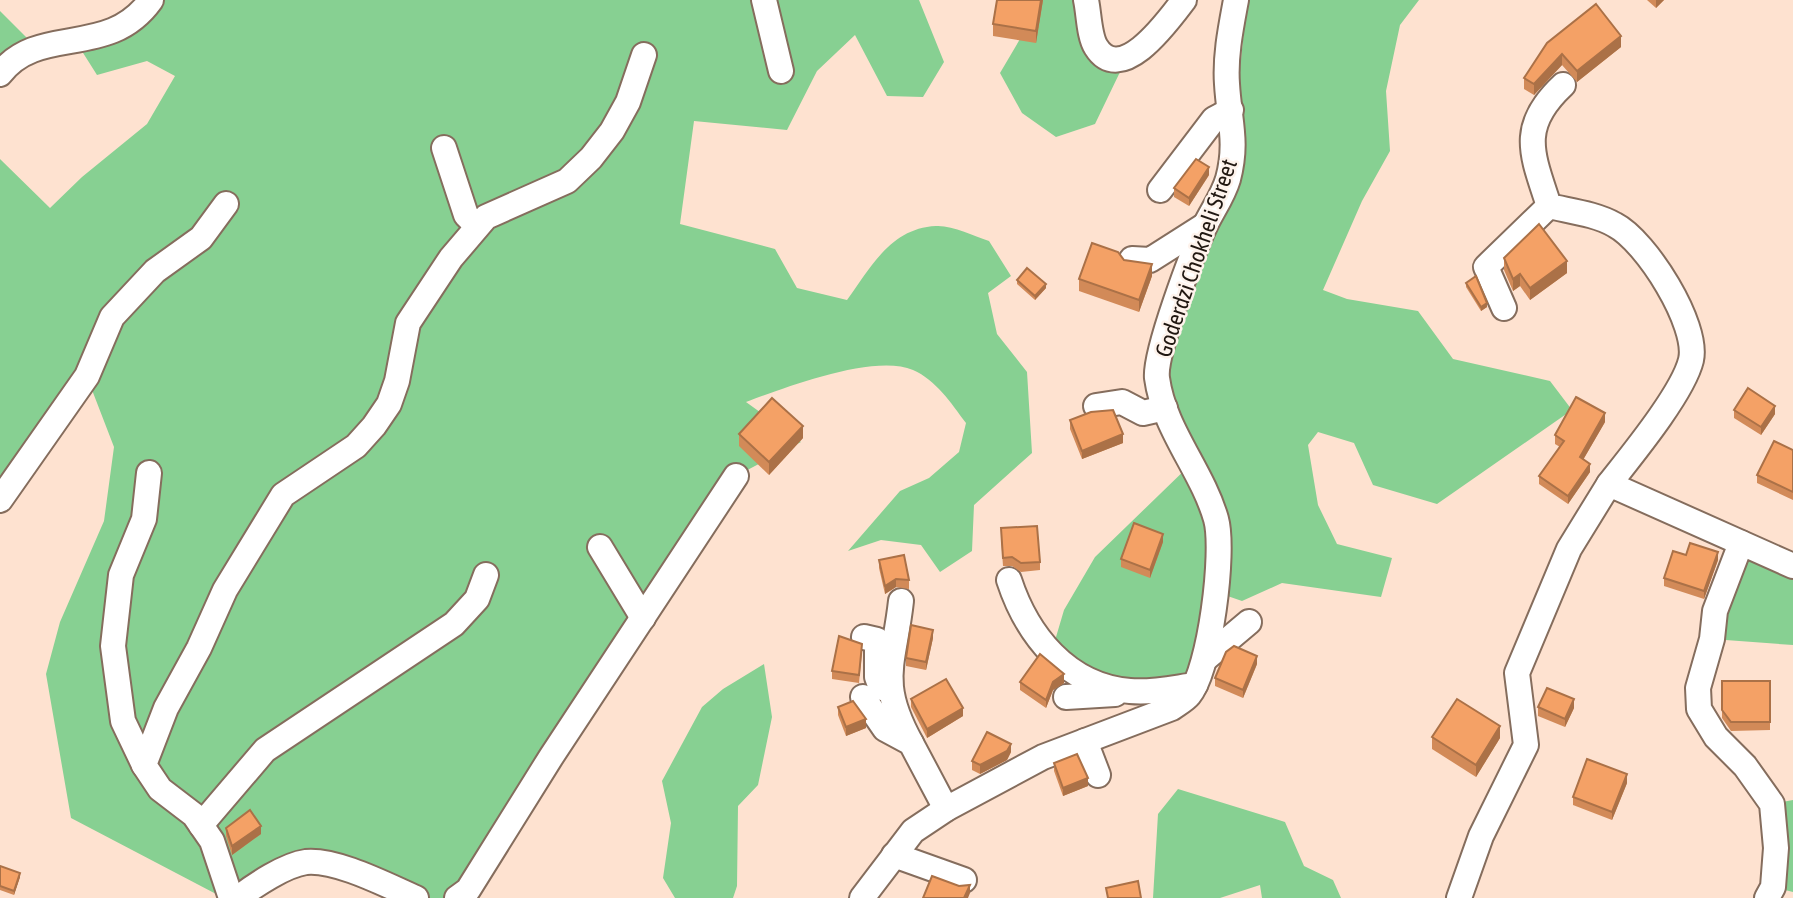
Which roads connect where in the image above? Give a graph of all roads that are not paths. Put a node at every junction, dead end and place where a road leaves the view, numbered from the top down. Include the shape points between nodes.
1 (151, 0) edge
2 (764, 0) edge
3 (1086, 0) edge
4 (1184, 0) edge
5 (1236, 0) edge
6 (644, 55) dead end
7 (780, 71) dead end
8 (0, 74) edge
9 (1563, 85) dead end
10 (1231, 110) junction
11 (444, 148) dead end
12 (1160, 190) dead end
13 (226, 204) dead end
14 (1549, 206) junction
15 (476, 225) junction
16 (1205, 225) junction
17 (1132, 259) edge
18 (1504, 308) dead end
19 (1096, 406) dead end
20 (1165, 408) junction
21 (149, 473) dead end
22 (736, 476) dead end
23 (1609, 484) junction
24 (0, 500) edge
25 (1741, 544) junction
26 (600, 547) dead end
27 (1793, 566) edge
28 (486, 575) dead end
29 (1009, 580) dead end
30 (901, 601) dead end
31 (643, 618) junction
32 (1248, 622) dead end
33 (864, 637) dead end
34 (1205, 659) junction
35 (1195, 685) junction
36 (1130, 692) junction
37 (863, 697) dead end
38 (1066, 697) dead end
39 (895, 713) junction
40 (1085, 741) junction
41 (911, 743) junction
42 (144, 765) junction
43 (1098, 775) dead end
44 (946, 809) junction
45 (201, 825) junction
46 (894, 855) junction
47 (964, 880) dead end
48 (231, 898) edge
49 (238, 898) edge
50 (416, 898) edge
51 (457, 898) edge
52 (862, 898) edge
53 (1459, 898) edge
54 (1767, 898) edge

1 - 8 street via 116,32 23,52
2 - 7 street
3 - 4 street via 1095,45 1114,62 1136,52
5 - 10 street, Goderdzi Chokheli Street via 1227,56
6 - 15 street via 628,102 591,158 567,181
9 - 14 street via 1544,103 1533,125 1533,155
10 - 12 street via 1214,120
10 - 16 street, Goderdzi Chokheli Street via 1233,158 1227,183
11 - 15 street via 466,215
13 - 24 street via 201,238 155,271 113,317 87,376
14 - 18 street via 1486,267
14 - 23 street via 1616,225 1642,248 1684,315 1691,359 1670,401
15 - 42 street via 408,323 397,381 374,426 356,446 295,484 273,510 225,590 166,708
16 - 17 street via 1150,261
16 - 20 street, Goderdzi Chokheli Street via 1161,350 1156,374
19 - 20 street via 1122,402 1143,413
20 - 34 street, Goderdzi Chokheli Street via 1216,520 1218,570
21 - 42 street via 144,519 121,575 113,646 123,721
22 - 31 street
23 - 25 street
23 - 53 street via 1569,549 1517,673 1526,745 1481,836
25 - 27 street
25 - 54 street via 1715,611 1698,688 1699,709 1716,737 1745,766 1772,804 1776,848 1773,887
26 - 31 street
28 - 45 street via 477,599 454,624 265,750
29 - 36 street via 1018,607 1051,654 1102,687
30 - 39 street via 889,670
31 - 51 street via 468,890
32 - 34 street
33 - 39 street via 877,640 877,677
34 - 35 street, Goderdzi Chokheli Street
35 - 36 street
35 - 40 street, Goderdzi Chokheli Street via 1189,696 1172,708
36 - 38 street
37 - 41 street via 885,729
39 - 41 street
40 - 43 street
40 - 44 street, Goderdzi Chokheli Street via 1043,757
41 - 44 street
42 - 45 street via 160,789
44 - 46 street, Goderdzi Chokheli Street via 913,831
45 - 48 street via 212,841
46 - 47 street
46 - 52 street, Goderdzi Chokheli Street
49 - 50 street via 260,881 306,862 352,870

